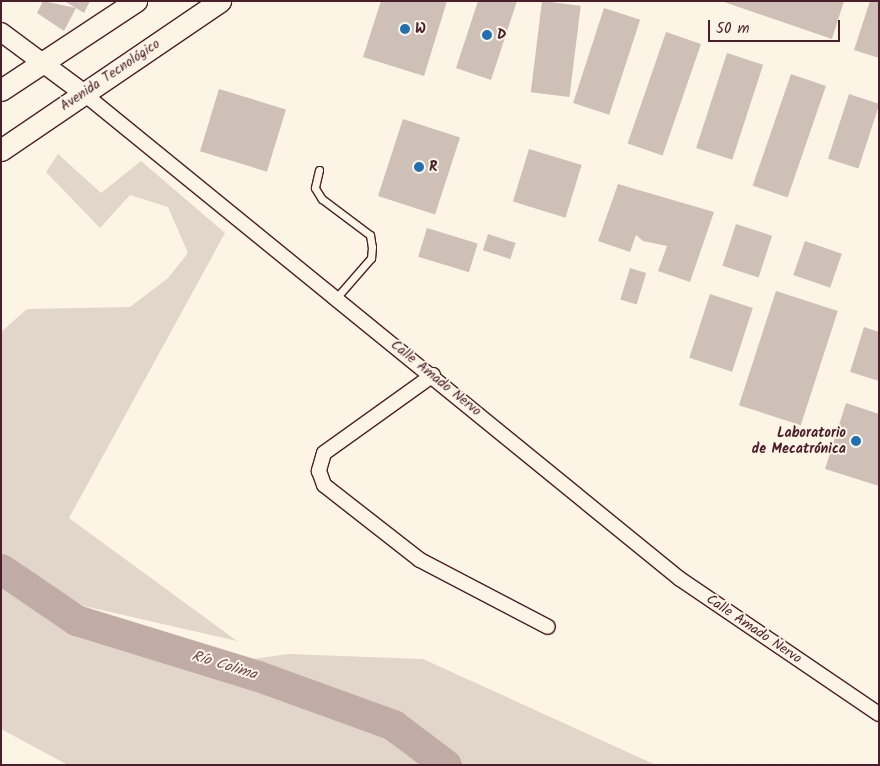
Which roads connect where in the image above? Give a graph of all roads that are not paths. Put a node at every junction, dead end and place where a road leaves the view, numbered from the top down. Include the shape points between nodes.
1 (136, 1) edge
2 (220, 1) edge
3 (1, 32) edge
4 (41, 62) junction
5 (1, 90) edge
6 (84, 93) junction
7 (1, 150) edge
8 (319, 170) dead end
9 (338, 297) junction
10 (433, 376) junction
11 (548, 627) dead end
12 (879, 714) edge

1 - 4 main road
2 - 6 main road, Avenida Tecnológico
3 - 4 street, Calle Amado Nervo
4 - 5 main road
4 - 6 street, Calle Amado Nervo
6 - 7 main road, Avenida Tecnológico
6 - 9 street, Calle Amado Nervo
8 - 9 lane via 315,188 322,199 370,235 372,247 371,258
9 - 10 street, Calle Amado Nervo
10 - 11 street via 324,453 319,471 324,485 420,560
10 - 12 street, Calle Amado Nervo via 680,579

